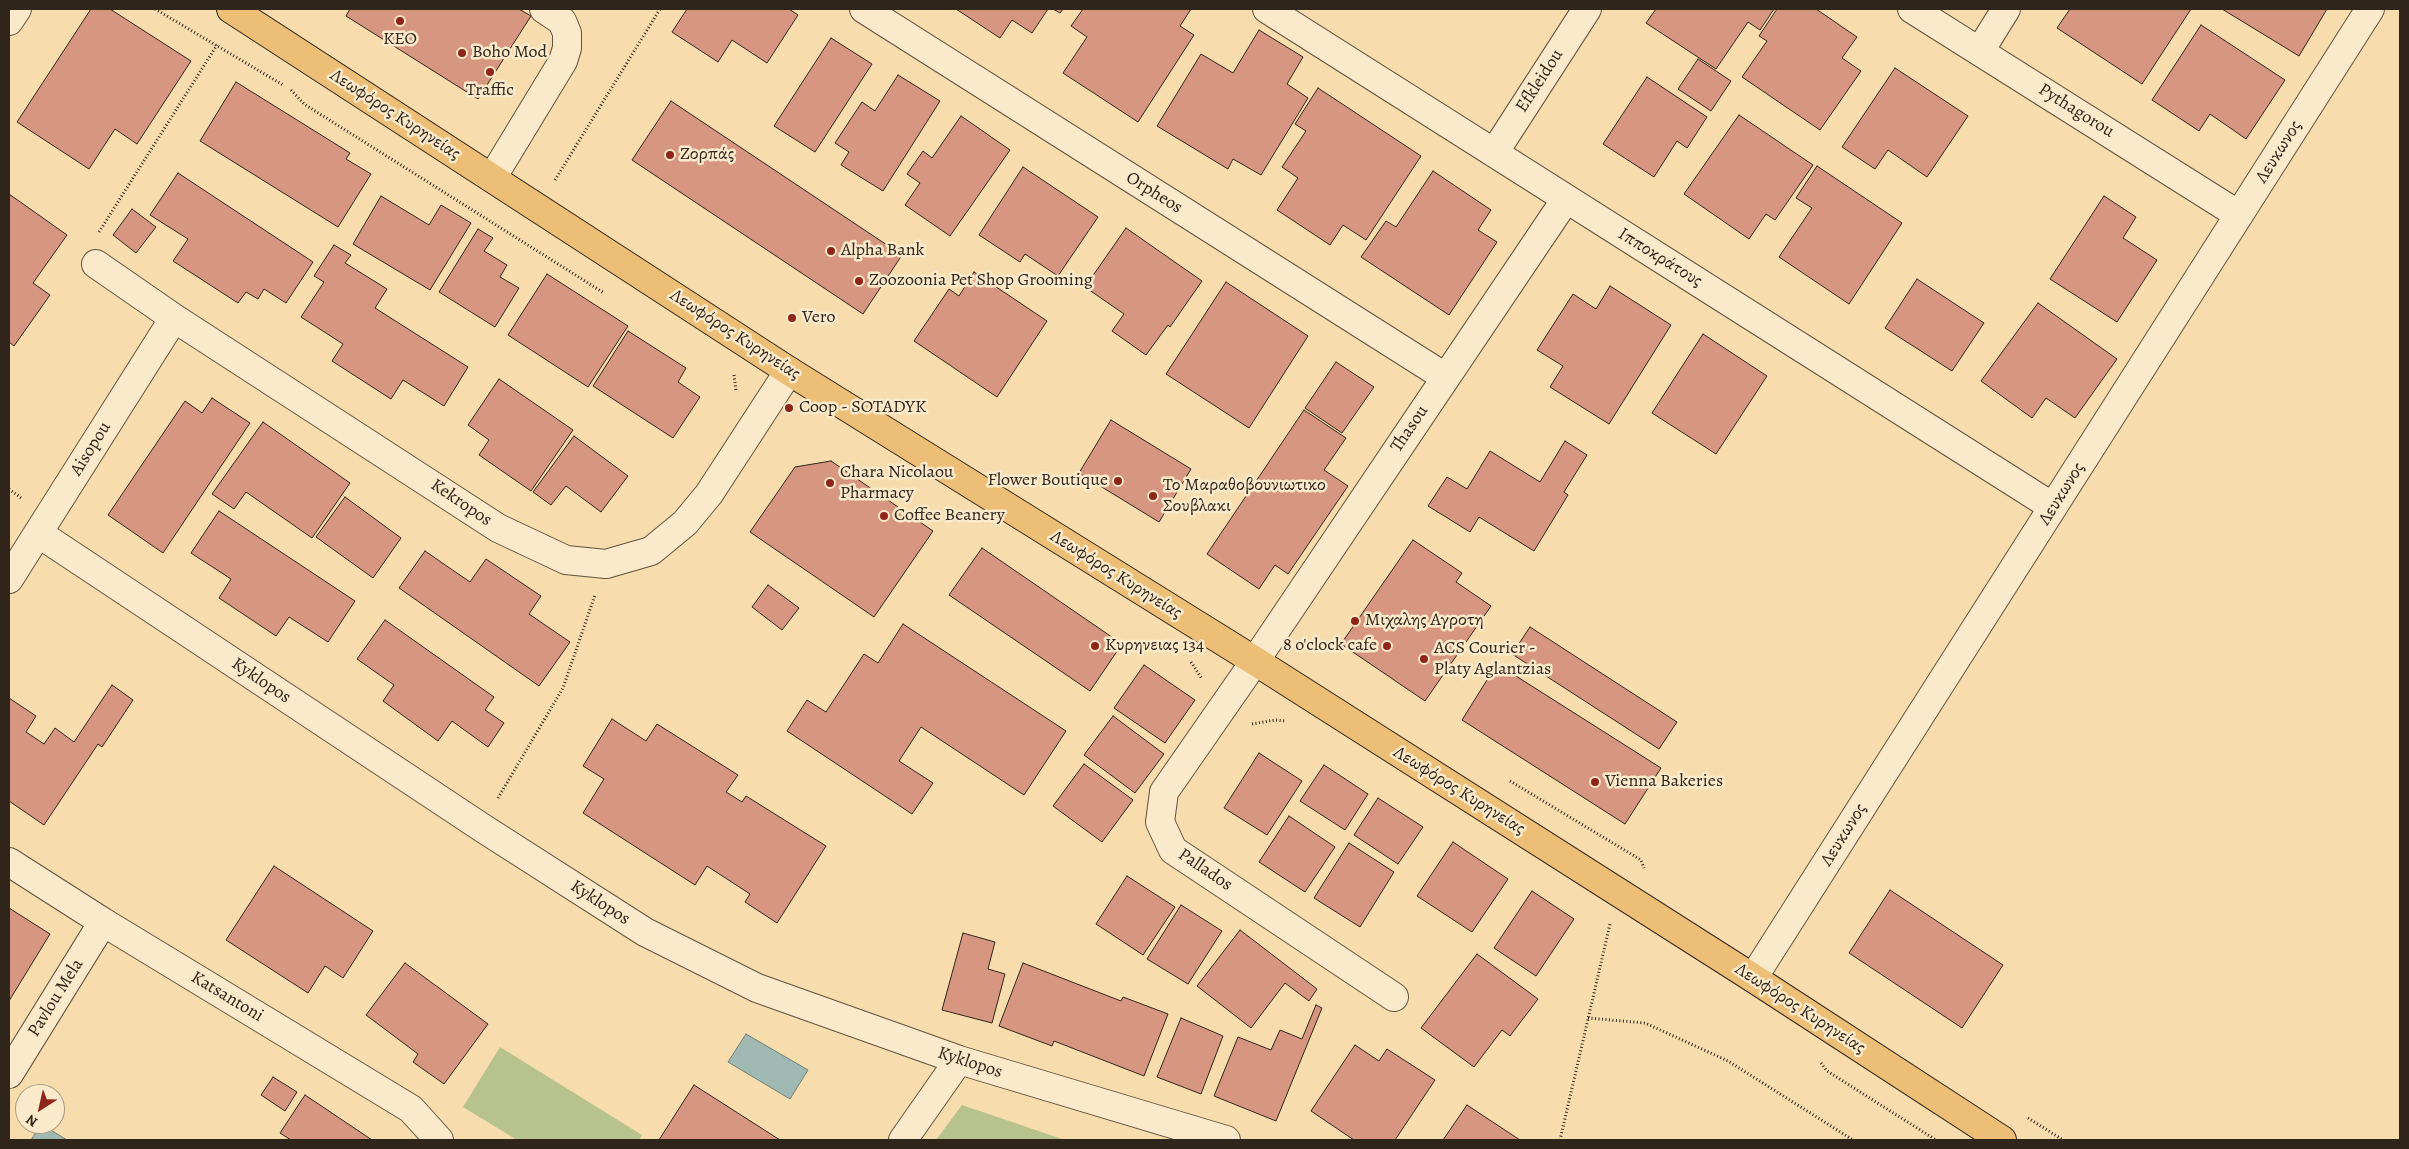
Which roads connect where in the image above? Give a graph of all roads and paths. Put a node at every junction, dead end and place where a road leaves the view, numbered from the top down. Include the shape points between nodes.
1 (17, 9) edge
2 (155, 9) edge
3 (544, 9) edge
4 (660, 9) edge
5 (864, 9) edge
6 (1267, 9) edge
7 (1587, 9) edge
8 (1912, 9) edge
9 (2006, 9) edge
10 (2370, 9) edge
11 (235, 11) edge
12 (9, 21) edge
13 (217, 46) junction
14 (1980, 51) junction
15 (1494, 153) junction
16 (492, 178) junction
17 (553, 183) dead end
18 (1566, 199) junction
19 (2238, 215) junction
20 (96, 264) joint
21 (174, 318) junction
22 (790, 371) junction
23 (1445, 377) junction
24 (2053, 507) junction
25 (38, 533) junction
26 (606, 564) junction
27 (9, 579) edge
28 (1255, 661) junction
29 (481, 827) junction
30 (9, 862) edge
31 (1617, 892) junction
32 (103, 922) junction
33 (1753, 978) junction
34 (1394, 997) dead end
35 (1588, 1018) junction
36 (959, 1060) junction
37 (9, 1074) edge
38 (439, 1140) edge
39 (903, 1140) edge
40 (1226, 1140) edge
41 (1560, 1140) edge
42 (1853, 1140) edge
43 (2002, 1140) edge

1 - 12 street
2 - 13 path
3 - 16 street via 562,21 567,33 563,61
4 - 17 path
5 - 23 street, Orpheos
6 - 15 street, Ιπποκράτους
7 - 15 street, Efkleidou
8 - 14 street, Pythagorou
9 - 14 street
10 - 19 street, Λευκωνος
11 - 13 path
11 - 16 main road, Λεωφόρος Κυρηνείας
13 - 20 path via 109,213 93,250
14 - 19 street, Pythagorou
15 - 18 street, Ιπποκράτους
16 - 22 main road, Λεωφόρος Κυρηνείας
18 - 23 street, Thasou
18 - 24 street, Ιπποκράτους
19 - 24 street, Λευκωνος
20 - 21 street, Kekropos
21 - 25 street, Aisopou
21 - 26 street, Kekropos via 498,528 566,560
22 - 26 street, Kekropos via 685,523 651,550
22 - 28 main road, Λεωφόρος Κυρηνείας
23 - 28 street, Thasou
24 - 33 street, Λευκωνος
25 - 27 street, Aisopou
25 - 29 street, Kyklopos
26 - 29 path via 563,688
28 - 31 main road, Λεωφόρος Κυρηνείας
28 - 34 street, Pallados via 1164,792 1160,822 1173,850
29 - 36 street, Kyklopos via 645,932 757,988
30 - 32 street, Katsantoni
31 - 33 main road, Λεωφόρος Κυρηνείας
31 - 35 path
32 - 37 street, Pavlou Mela
32 - 38 street, Katsantoni via 411,1109
33 - 43 main road, Λεωφόρος Κυρηνείας
35 - 41 path
35 - 42 path via 1645,1023 1728,1061
36 - 39 street
36 - 40 street, Kyklopos

